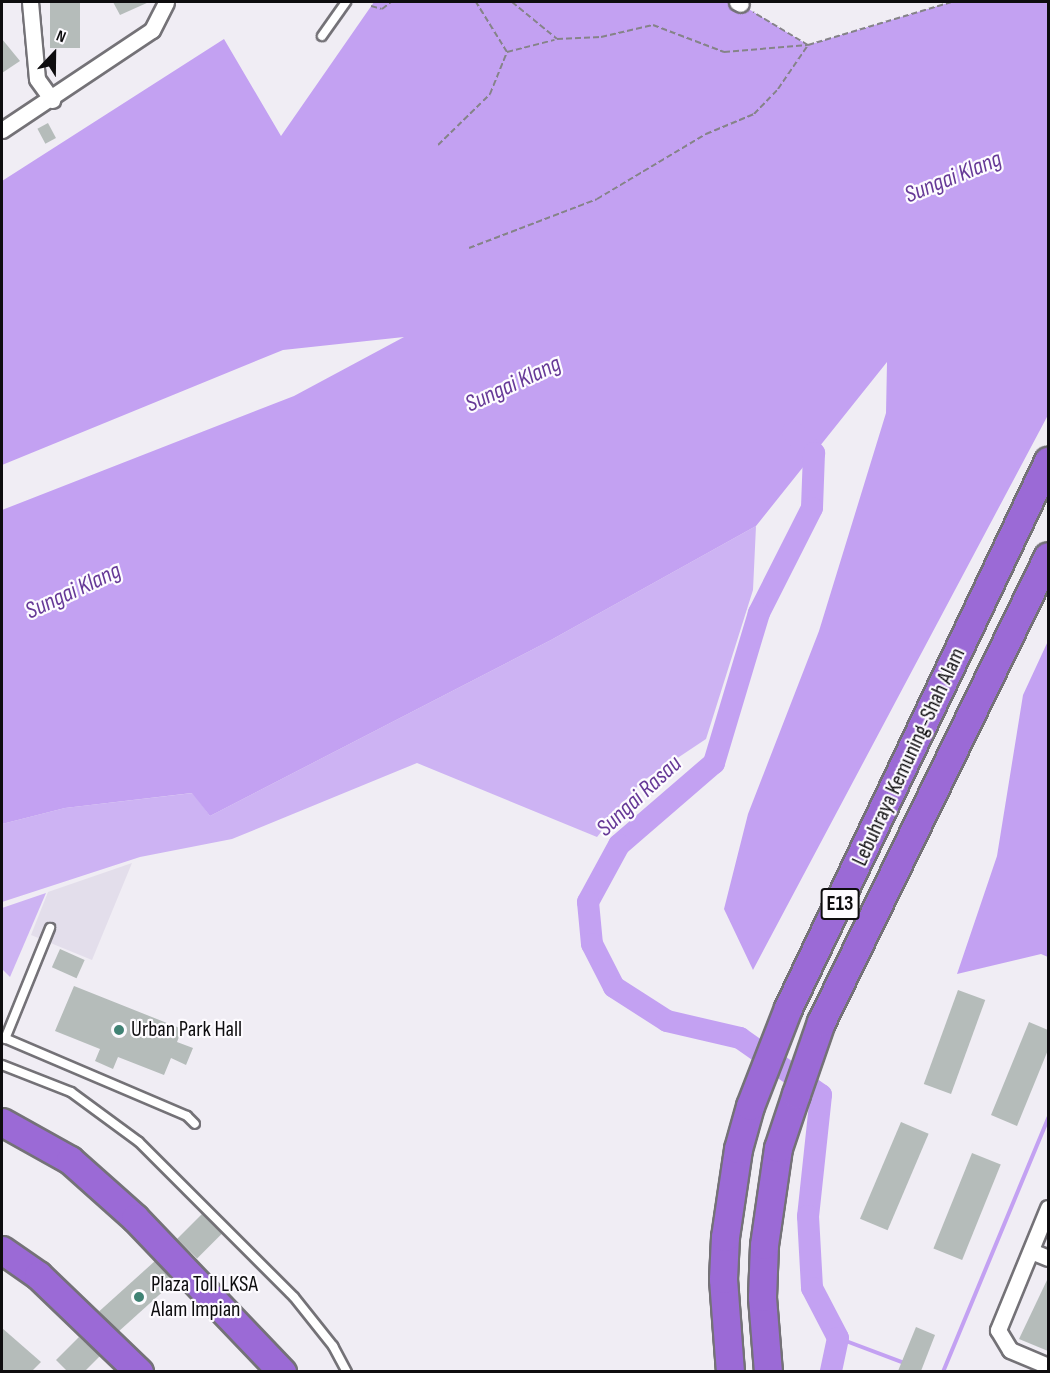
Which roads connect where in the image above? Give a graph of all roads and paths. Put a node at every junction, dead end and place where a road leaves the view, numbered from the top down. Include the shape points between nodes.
1 (30, 2) edge
2 (166, 2) edge
3 (346, 2) edge
4 (391, 2) edge
5 (476, 2) edge
6 (512, 2) edge
7 (951, 2) edge
8 (739, 3) edge
9 (371, 6) dead end
10 (322, 36) dead end
11 (557, 39) junction
12 (808, 45) junction
13 (507, 52) junction
14 (52, 100) junction
15 (2, 130) edge
16 (438, 145) dead end
17 (469, 248) dead end
18 (1048, 461) edge
19 (1048, 556) edge
20 (50, 928) dead end
21 (3, 1038) edge
22 (2, 1065) edge
23 (2, 1122) edge
24 (195, 1124) dead end
25 (1048, 1208) edge
26 (2, 1250) edge
27 (1031, 1251) junction
28 (1048, 1258) edge
29 (1048, 1366) edge
30 (137, 1370) edge
31 (282, 1371) edge
32 (347, 1371) edge
33 (730, 1371) edge
34 (768, 1371) edge

1 - 14 street via 37,80
2 - 14 street via 152,30
3 - 10 lane
4 - 9 path via 382,9
5 - 13 path
6 - 11 path
7 - 12 path
8 - 12 path
11 - 12 path via 601,37 653,25 724,51
11 - 13 path
12 - 17 path via 778,89 754,114 706,134 597,199
13 - 16 path via 490,94
14 - 15 street
18 - 33 highway, Lebuhraya Kemuning-Shah Alam / E13 via 788,1008 750,1106 738,1149 725,1237 723,1279
19 - 34 highway, Lebuhraya Kemuning-Shah Alam / E13 via 821,1022 796,1094 778,1148 764,1245 762,1297
20 - 21 lane
21 - 24 lane via 186,1116
22 - 32 lane via 71,1092 139,1142 294,1297 333,1346
23 - 31 highway via 70,1160 135,1218
25 - 27 street
26 - 30 highway via 38,1275
27 - 28 street
27 - 29 street via 998,1330 1010,1350

